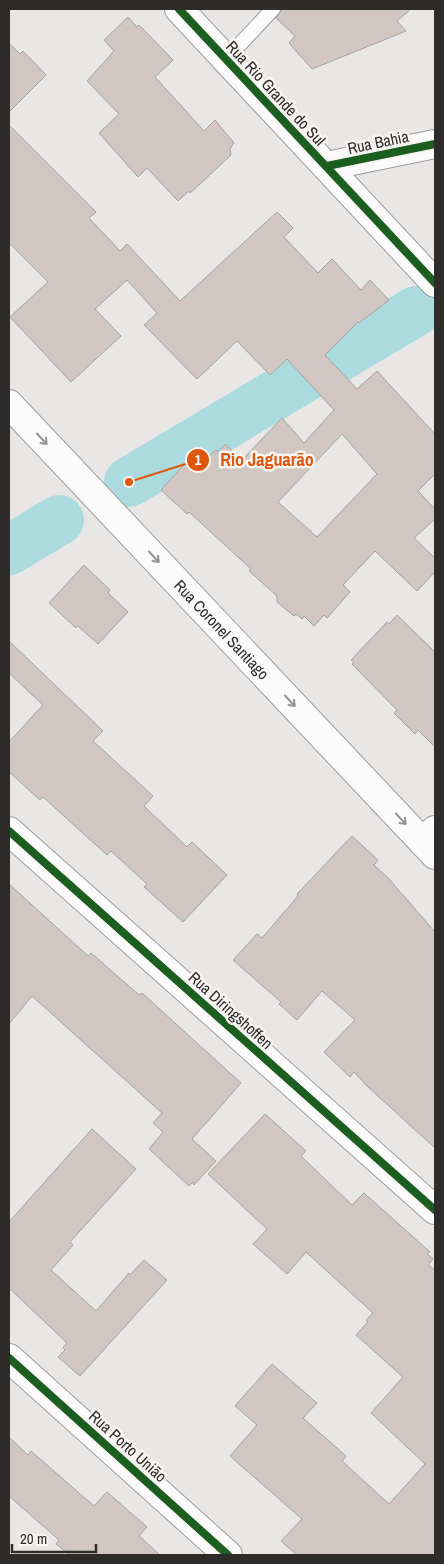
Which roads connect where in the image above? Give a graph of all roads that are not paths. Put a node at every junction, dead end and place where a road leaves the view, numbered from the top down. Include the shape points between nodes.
1 (179, 9) edge
2 (273, 9) edge
3 (226, 59) junction
4 (435, 144) edge
5 (326, 166) junction
6 (435, 283) edge
7 (9, 404) edge
8 (9, 831) edge
9 (431, 842) edge
10 (435, 1210) edge
11 (9, 1358) edge
12 (228, 1555) edge

1 - 3 street, Rua Rio Grande do Sul
2 - 3 lane
3 - 5 street, Rua Rio Grande do Sul
4 - 5 street, Rua Bahia
5 - 6 street, Rua Rio Grande do Sul
7 -> 9 street, Rua Coronel Santiago
8 - 10 street, Rua Diringshoffen
11 - 12 street, Rua Porto União

